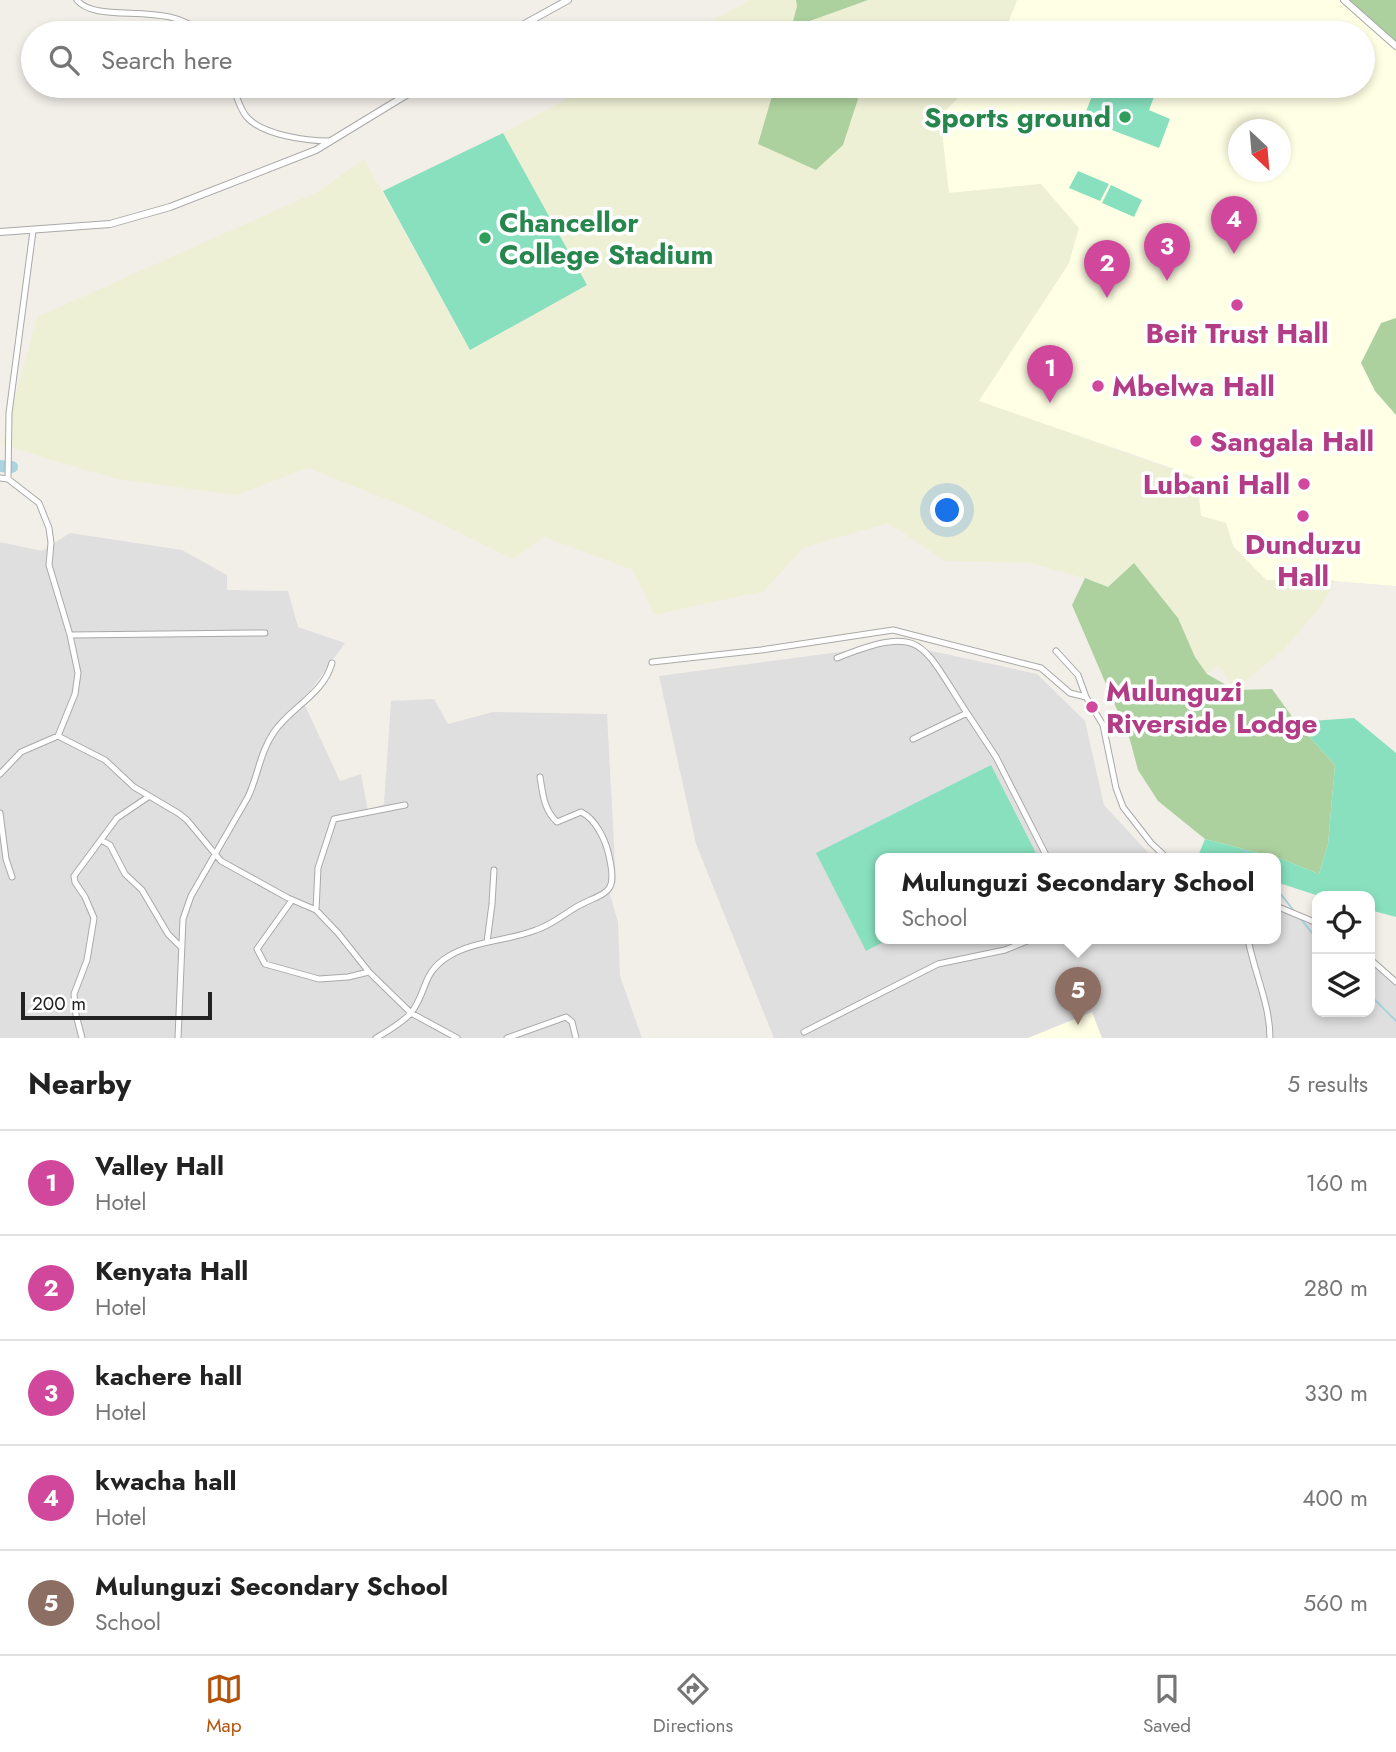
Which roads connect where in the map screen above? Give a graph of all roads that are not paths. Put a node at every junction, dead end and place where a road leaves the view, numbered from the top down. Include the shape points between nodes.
1 (77, 0) edge
2 (568, 0) edge
3 (1344, 0) edge
4 (183, 21) edge
5 (530, 21) edge
6 (1368, 21) edge
7 (1375, 27) edge
8 (1396, 46) edge
9 (237, 98) edge
10 (402, 98) edge
11 (333, 141) junction
12 (33, 231) junction
13 (0, 232) edge
14 (0, 478) edge
15 (8, 479) junction
16 (265, 633) dead end
17 (70, 635) junction
18 (1056, 651) dead end
19 (837, 658) dead end
20 (652, 662) dead end
21 (332, 663) dead end
22 (1086, 697) junction
23 (967, 713) junction
24 (58, 736) junction
25 (913, 739) dead end
26 (0, 774) edge
27 (540, 778) dead end
28 (148, 797) junction
29 (405, 806) dead end
30 (0, 813) edge
31 (101, 840) junction
32 (1045, 853) edge
33 (1162, 853) edge
34 (215, 856) junction
35 (494, 870) dead end
36 (12, 877) dead end
37 (292, 900) junction
38 (1281, 908) edge
39 (316, 910) junction
40 (1312, 921) edge
41 (487, 942) junction
42 (1020, 944) edge
43 (1249, 944) edge
44 (181, 947) junction
45 (1375, 963) edge
46 (369, 972) junction
47 (1396, 982) edge
48 (411, 1013) junction
49 (804, 1032) dead end
50 (82, 1038) edge
51 (178, 1038) edge
52 (376, 1038) edge
53 (457, 1038) edge
54 (507, 1038) edge
55 (576, 1038) edge
56 (1270, 1038) edge

1 - 4 street via 94,10 139,12
2 - 5 street
3 - 6 street
7 - 8 street
9 - 11 street via 257,125 290,136
10 - 11 street
11 - 12 street via 127,221
12 - 13 street
12 - 15 street via 9,413
14 - 15 street
15 - 17 street via 39,503 48,524 48,565
16 - 17 street
17 - 24 street via 77,685
18 - 22 street via 1078,675
19 - 23 street via 886,640 917,644
20 - 22 street via 893,630 1041,668 1070,693
21 - 34 street via 320,688 291,711 267,743 255,783
22 - 33 street via 1103,725 1123,807
23 - 25 street
23 - 32 street via 996,757
24 - 26 street via 22,752
24 - 28 street via 105,760
27 - 41 street via 545,807 554,820 581,812 595,824 608,852 612,881 602,897 551,924
28 - 31 street via 117,818
28 - 34 street via 187,820
29 - 39 street via 334,820 318,868
30 - 36 street
31 - 44 street via 110,845 125,874 142,890
31 - 50 street via 75,876 94,918 87,960 74,994
34 - 37 street
34 - 44 street via 191,895
35 - 41 street
37 - 39 street
37 - 46 street via 257,949 265,964 319,979
38 - 40 street
39 - 46 street
41 - 48 street via 433,967
42 - 49 street via 938,964
43 - 56 street via 1267,1007
44 - 51 street
45 - 47 street
46 - 48 street
48 - 52 street
48 - 53 street
54 - 55 street via 566,1017

